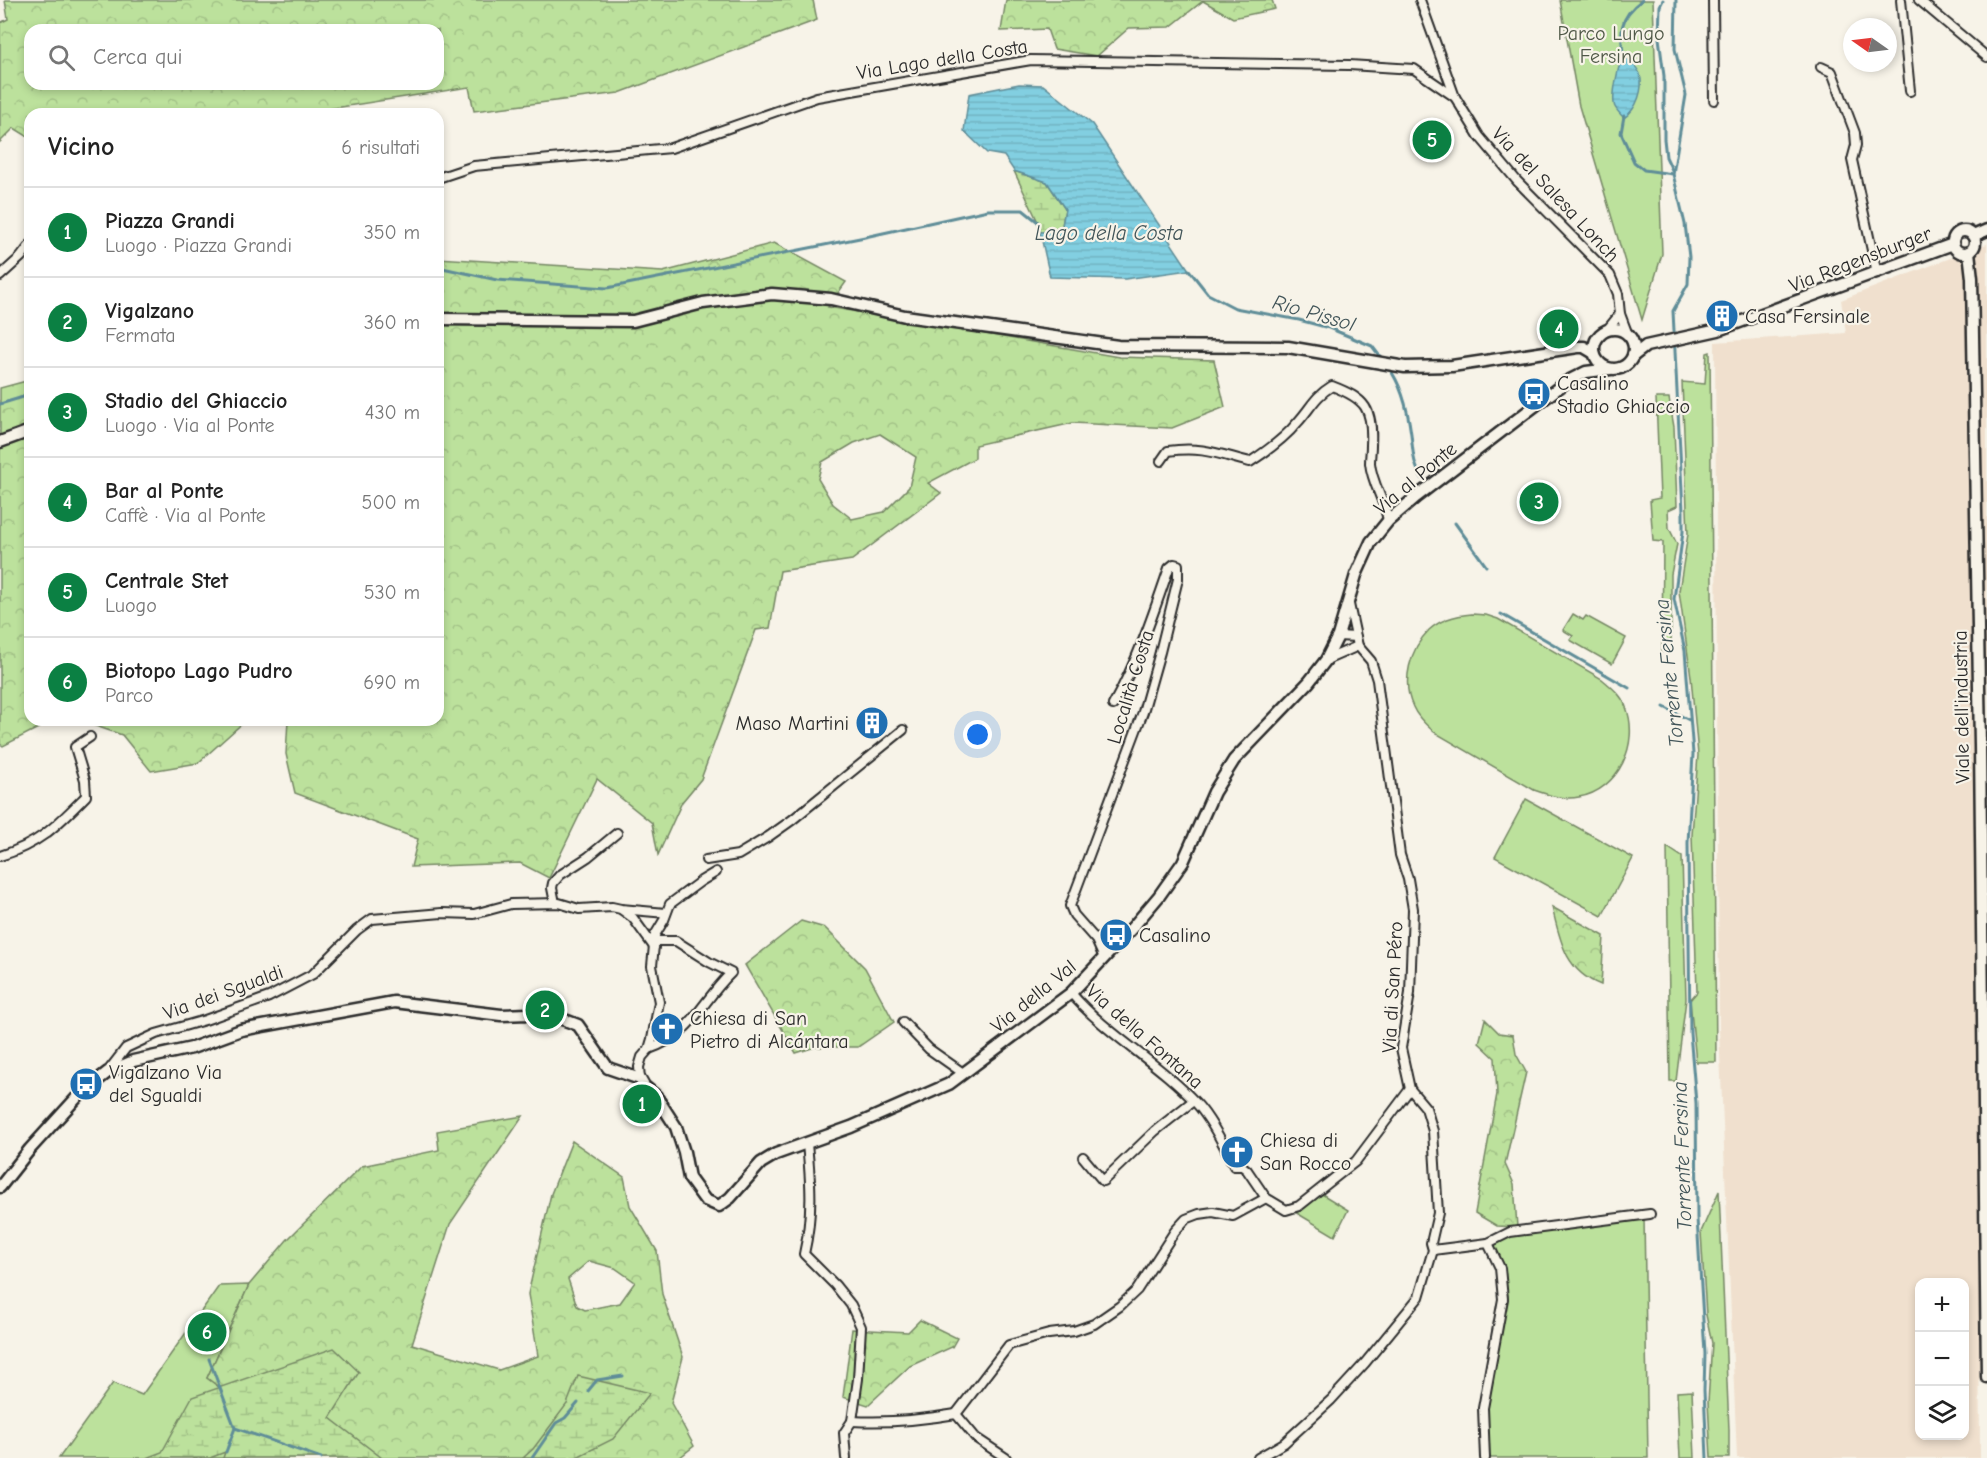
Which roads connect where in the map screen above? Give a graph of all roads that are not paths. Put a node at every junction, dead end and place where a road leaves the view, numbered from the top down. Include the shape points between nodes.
1 (1420, 0) edge
2 (1713, 0) edge
3 (1901, 0) edge
4 (1920, 0) edge
5 (1987, 57) edge
6 (1821, 67) dead end
7 (1910, 91) dead end
8 (1455, 96) junction
9 (1714, 100) dead end
10 (444, 176) edge
11 (1987, 230) edge
12 (1973, 236) junction
13 (1953, 244) junction
14 (1969, 252) junction
15 (24, 253) edge
16 (1877, 273) junction
17 (0, 276) edge
18 (1620, 314) junction
19 (444, 320) edge
20 (1603, 333) junction
21 (1630, 337) junction
22 (1646, 346) junction
23 (1560, 349) junction
24 (1595, 355) junction
25 (1633, 356) junction
26 (1610, 369) junction
27 (1586, 372) junction
28 (24, 432) edge
29 (0, 442) edge
30 (1161, 461) dead end
31 (1388, 521) junction
32 (1349, 603) junction
33 (1338, 636) junction
34 (1356, 637) junction
35 (1358, 646) junction
36 (1326, 660) junction
37 (1113, 705) dead end
38 (903, 730) dead end
39 (90, 737) dead end
40 (1983, 745) edge
41 (617, 833) dead end
42 (0, 856) edge
43 (706, 860) dead end
44 (716, 873) dead end
45 (555, 903) junction
46 (621, 909) junction
47 (666, 913) junction
48 (654, 944) junction
49 (1104, 958) junction
50 (1985, 992) edge
51 (1071, 993) junction
52 (903, 1022) dead end
53 (649, 1049) junction
54 (108, 1072) junction
55 (963, 1073) junction
56 (643, 1083) junction
57 (1410, 1089) junction
58 (1194, 1101) junction
59 (640, 1107) dead end
60 (807, 1144) junction
61 (1083, 1157) dead end
62 (0, 1187) edge
63 (1266, 1198) junction
64 (1650, 1214) dead end
65 (1488, 1243) junction
66 (1433, 1250) junction
67 (1987, 1377) edge
68 (956, 1414) junction
69 (852, 1421) junction
70 (846, 1458) edge
71 (1006, 1458) edge
72 (1258, 1458) edge
73 (1485, 1458) edge

1 - 8 street, Via del Salesa Lonch
2 - 9 street
3 - 7 street
4 - 5 street
6 - 16 street via 1832,72 1855,133 1852,160
8 - 10 street, Via Lago della Costa via 1414,69 1031,60 817,97 671,148 474,166
8 - 18 street, Via del Salesa Lonch via 1479,136 1516,181 1610,275 1618,294
11 - 12 street
12 - 13 street via 1959,232
12 - 14 street via 1974,245
13 - 14 street via 1959,252
13 - 16 street, Via Regensburger
14 - 40 street, Viale dell'industria
15 - 17 street
16 - 22 street, Via Regensburger via 1712,332
18 - 20 street
18 - 21 street, Via del Salesa Lonch
19 - 23 street via 633,321 703,303 772,294 831,299 906,316 1118,346 1288,347 1405,367 1452,366
20 - 21 street via 1618,330
20 - 23 street
20 - 24 street via 1596,340
21 - 22 street
21 - 25 street
22 - 25 street
23 - 24 street via 1584,347
24 - 26 street
24 - 27 street, Via al Ponte
25 - 26 street via 1626,366
26 - 27 street, Via al Ponte
27 - 31 street, Via al Ponte via 1566,382 1510,424
28 - 29 street
30 - 31 street via 1168,451 1188,448 1250,462 1282,439 1320,393 1332,386 1346,391 1368,409 1370,463
31 - 32 street, Via al Ponte via 1371,542
32 - 33 street, Via al Ponte
32 - 34 street
33 - 34 street
33 - 36 street, Via al Ponte
34 - 35 street
35 - 36 street
35 - 57 street, Via di San Péro via 1371,661 1377,680 1400,855 1413,909 1410,993 1401,1048
36 - 49 street, Via della Val via 1234,760 1214,792 1183,862
37 - 49 street, Località Costa via 1137,656 1169,568 1178,565 1178,579 1143,712 1070,906 1096,940
38 - 43 street via 768,837 738,855
39 - 42 street via 75,747 86,780 86,796 50,831 22,849
40 - 50 street, Viale dell'industria
41 - 45 street via 560,875 552,888
44 - 47 street via 678,897
45 - 46 street, Via dei Sgualdi via 579,909
45 - 54 street, Via dei Sgualdi via 511,904 474,914 372,919 313,974 268,997 156,1034 126,1048
46 - 47 street, Via dei Sgualdi
46 - 48 street
47 - 48 street
48 - 53 street via 652,966 659,1002
48 - 53 street via 676,941 731,973 681,1033
49 - 51 street, Via della Val
50 - 67 street, Viale dell'industria
51 - 55 street, Via della Val
51 - 58 street, Via della Fontana via 1086,1011
52 - 55 street via 929,1049
53 - 56 street via 639,1067
54 - 56 street via 241,1030 394,1002 501,1015 557,1017 578,1025 608,1068
54 - 62 street via 81,1093
55 - 60 street, Via della Val via 949,1084
56 - 59 street
56 - 60 street, Via della Val via 676,1127 689,1179 705,1200 719,1206 761,1163
57 - 63 street, Via della Fontana via 1356,1161 1299,1206 1286,1210
57 - 66 street via 1426,1108 1433,1131 1438,1213
58 - 61 street via 1155,1131 1103,1181
58 - 63 street, Via della Fontana via 1234,1166 1247,1170
60 - 69 street via 812,1194 804,1254 851,1305 861,1327
63 - 68 street via 1233,1216 1213,1212 1186,1219 1174,1231 1137,1290 1120,1306 1094,1324 1009,1345
64 - 65 street via 1510,1232
65 - 66 street
65 - 73 street via 1500,1268 1503,1299 1483,1408
66 - 72 street via 1419,1297 1365,1363 1284,1443
68 - 69 street via 929,1419
68 - 71 street via 976,1438
69 - 70 street via 844,1433

